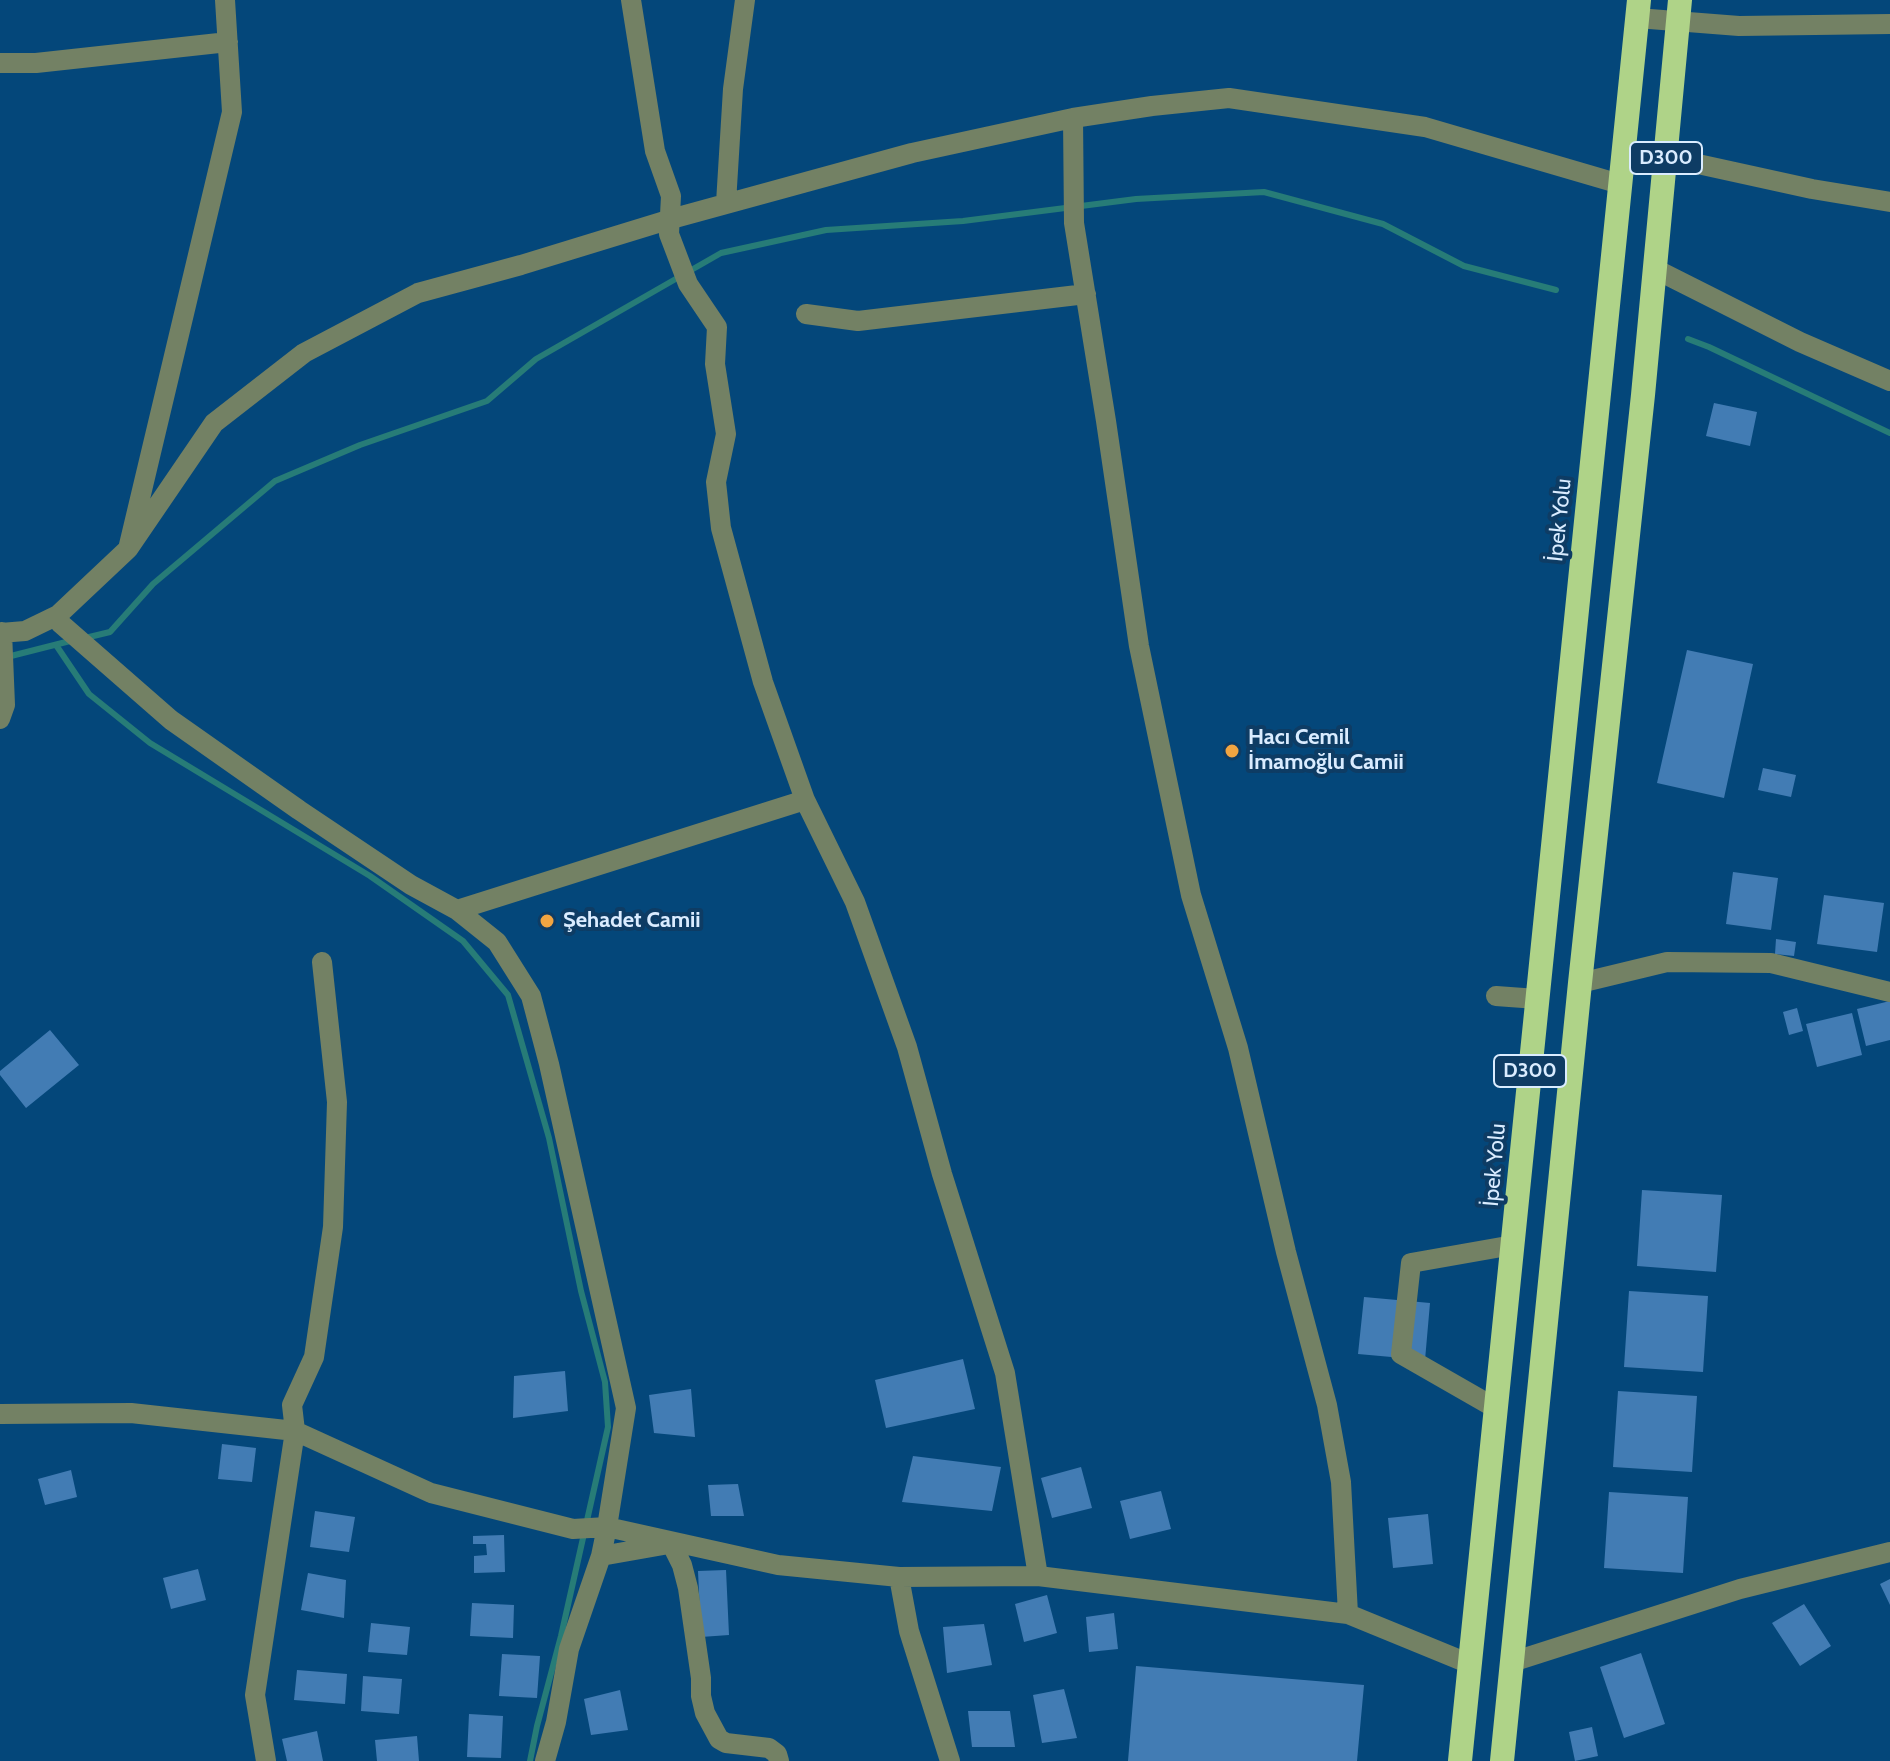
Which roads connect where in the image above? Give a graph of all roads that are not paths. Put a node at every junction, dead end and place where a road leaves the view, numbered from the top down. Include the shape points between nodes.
1 (225, 0) edge
2 (631, 0) edge
3 (745, 0) edge
4 (1638, 9) edge
5 (1679, 10) edge
6 (1890, 24) edge
7 (228, 42) junction
8 (0, 63) edge
9 (1073, 118) junction
10 (1666, 157) junction
11 (1620, 184) junction
12 (1890, 202) edge
13 (726, 203) junction
14 (671, 219) junction
15 (1655, 269) junction
16 (1086, 294) junction
17 (806, 314) dead end
18 (1890, 381) edge
19 (128, 549) junction
20 (59, 619) junction
21 (1, 638) edge
22 (3, 712) edge
23 (805, 800) junction
24 (457, 910) junction
25 (322, 962) dead end
26 (1580, 983) junction
27 (1890, 992) edge
28 (1496, 996) dead end
29 (1537, 999) junction
30 (1513, 1245) junction
31 (1497, 1409) junction
32 (0, 1414) edge
33 (295, 1431) junction
34 (607, 1527) junction
35 (1890, 1552) edge
36 (601, 1556) junction
37 (1038, 1576) junction
38 (899, 1577) junction
39 (1348, 1614) junction
40 (1512, 1662) junction
41 (1470, 1664) junction
42 (266, 1761) edge
43 (545, 1761) edge
44 (779, 1761) edge
45 (950, 1761) edge
46 (1460, 1761) edge
47 (1502, 1761) edge

1 - 7 street
2 - 14 street via 655,151 671,196
3 - 13 street
4 - 5 street
4 - 11 highway, D300
5 - 6 street via 1739,26
5 - 10 highway, D300
7 - 8 street
7 - 19 street via 232,112
9 - 11 street via 1229,98 1425,127
9 - 13 street via 912,153
9 - 16 street via 1074,223
10 - 12 street
10 - 15 highway, D300
11 - 29 highway, İpek Yolu / D300
13 - 14 street
14 - 19 street via 418,293 304,353 214,423
14 - 23 street via 669,234 688,284 717,327 715,364 726,434 716,482 721,528 763,682
15 - 18 street
15 - 26 highway, D300
16 - 17 street via 858,321
16 - 39 street via 1139,646 1191,895 1238,1048 1327,1405 1341,1482
19 - 20 street
20 - 21 street
20 - 24 street via 171,720 411,885
21 - 22 street
23 - 24 street
23 - 37 street via 855,902 907,1047 1005,1373
24 - 34 street via 497,942 531,996 549,1064 626,1408
25 - 33 street via 337,1102 333,1227 314,1357 292,1405
26 - 27 street via 1667,962 1771,963
26 - 40 highway, D300
28 - 29 street
29 - 30 highway, İpek Yolu / D300
30 - 31 highway, İpek Yolu / D300
30 - 31 street via 1411,1263 1401,1354
31 - 41 highway, İpek Yolu / D300
32 - 33 street via 131,1413
33 - 34 street via 431,1493 573,1529
33 - 42 street via 255,1695
34 - 36 street
34 - 38 street via 778,1565
35 - 40 street via 1740,1589
36 - 43 street via 569,1649
36 - 44 street via 669,1544 674,1549 688,1588 705,1713 719,1739 769,1748
37 - 38 street
37 - 39 street
38 - 45 street via 909,1631
39 - 41 street
40 - 47 highway, D300
41 - 46 highway, İpek Yolu / D300

